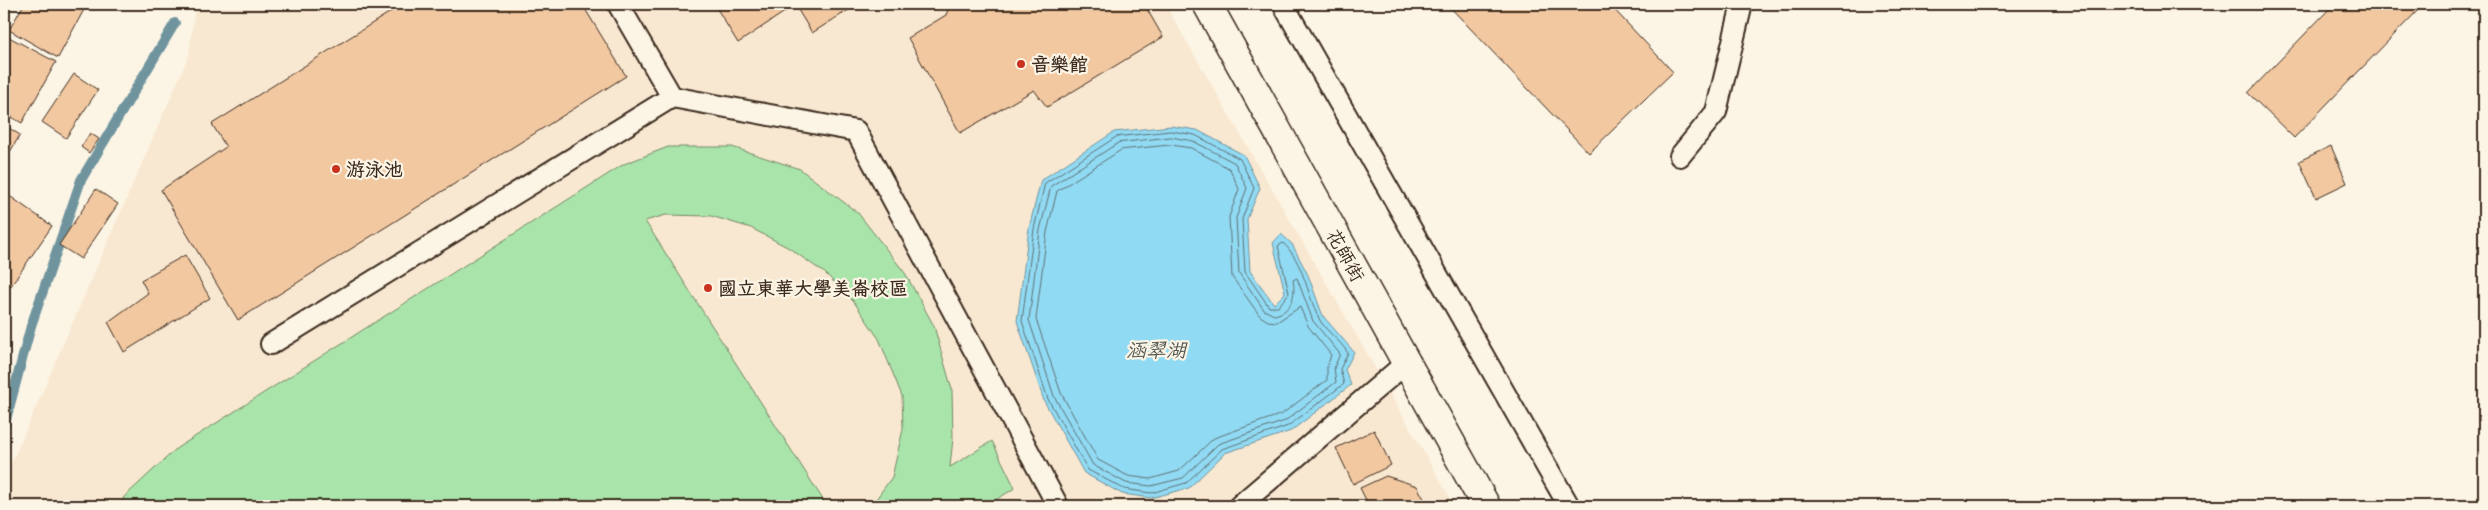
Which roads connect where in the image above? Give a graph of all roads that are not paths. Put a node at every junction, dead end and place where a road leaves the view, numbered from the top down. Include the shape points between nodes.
1 (618, 4) edge
2 (1207, 4) edge
3 (1283, 4) edge
4 (1742, 4) edge
5 (672, 97) junction
6 (1680, 156) dead end
7 (271, 344) dead end
8 (1406, 363) junction
9 (1058, 506) edge
10 (1239, 506) edge
11 (1486, 506) edge
12 (1569, 506) edge

1 - 5 lane
2 - 8 street, 花師街
3 - 12 lane
4 - 6 lane via 1716,112
5 - 7 lane
5 - 9 lane via 856,131
8 - 10 lane
8 - 11 street, 花師街

